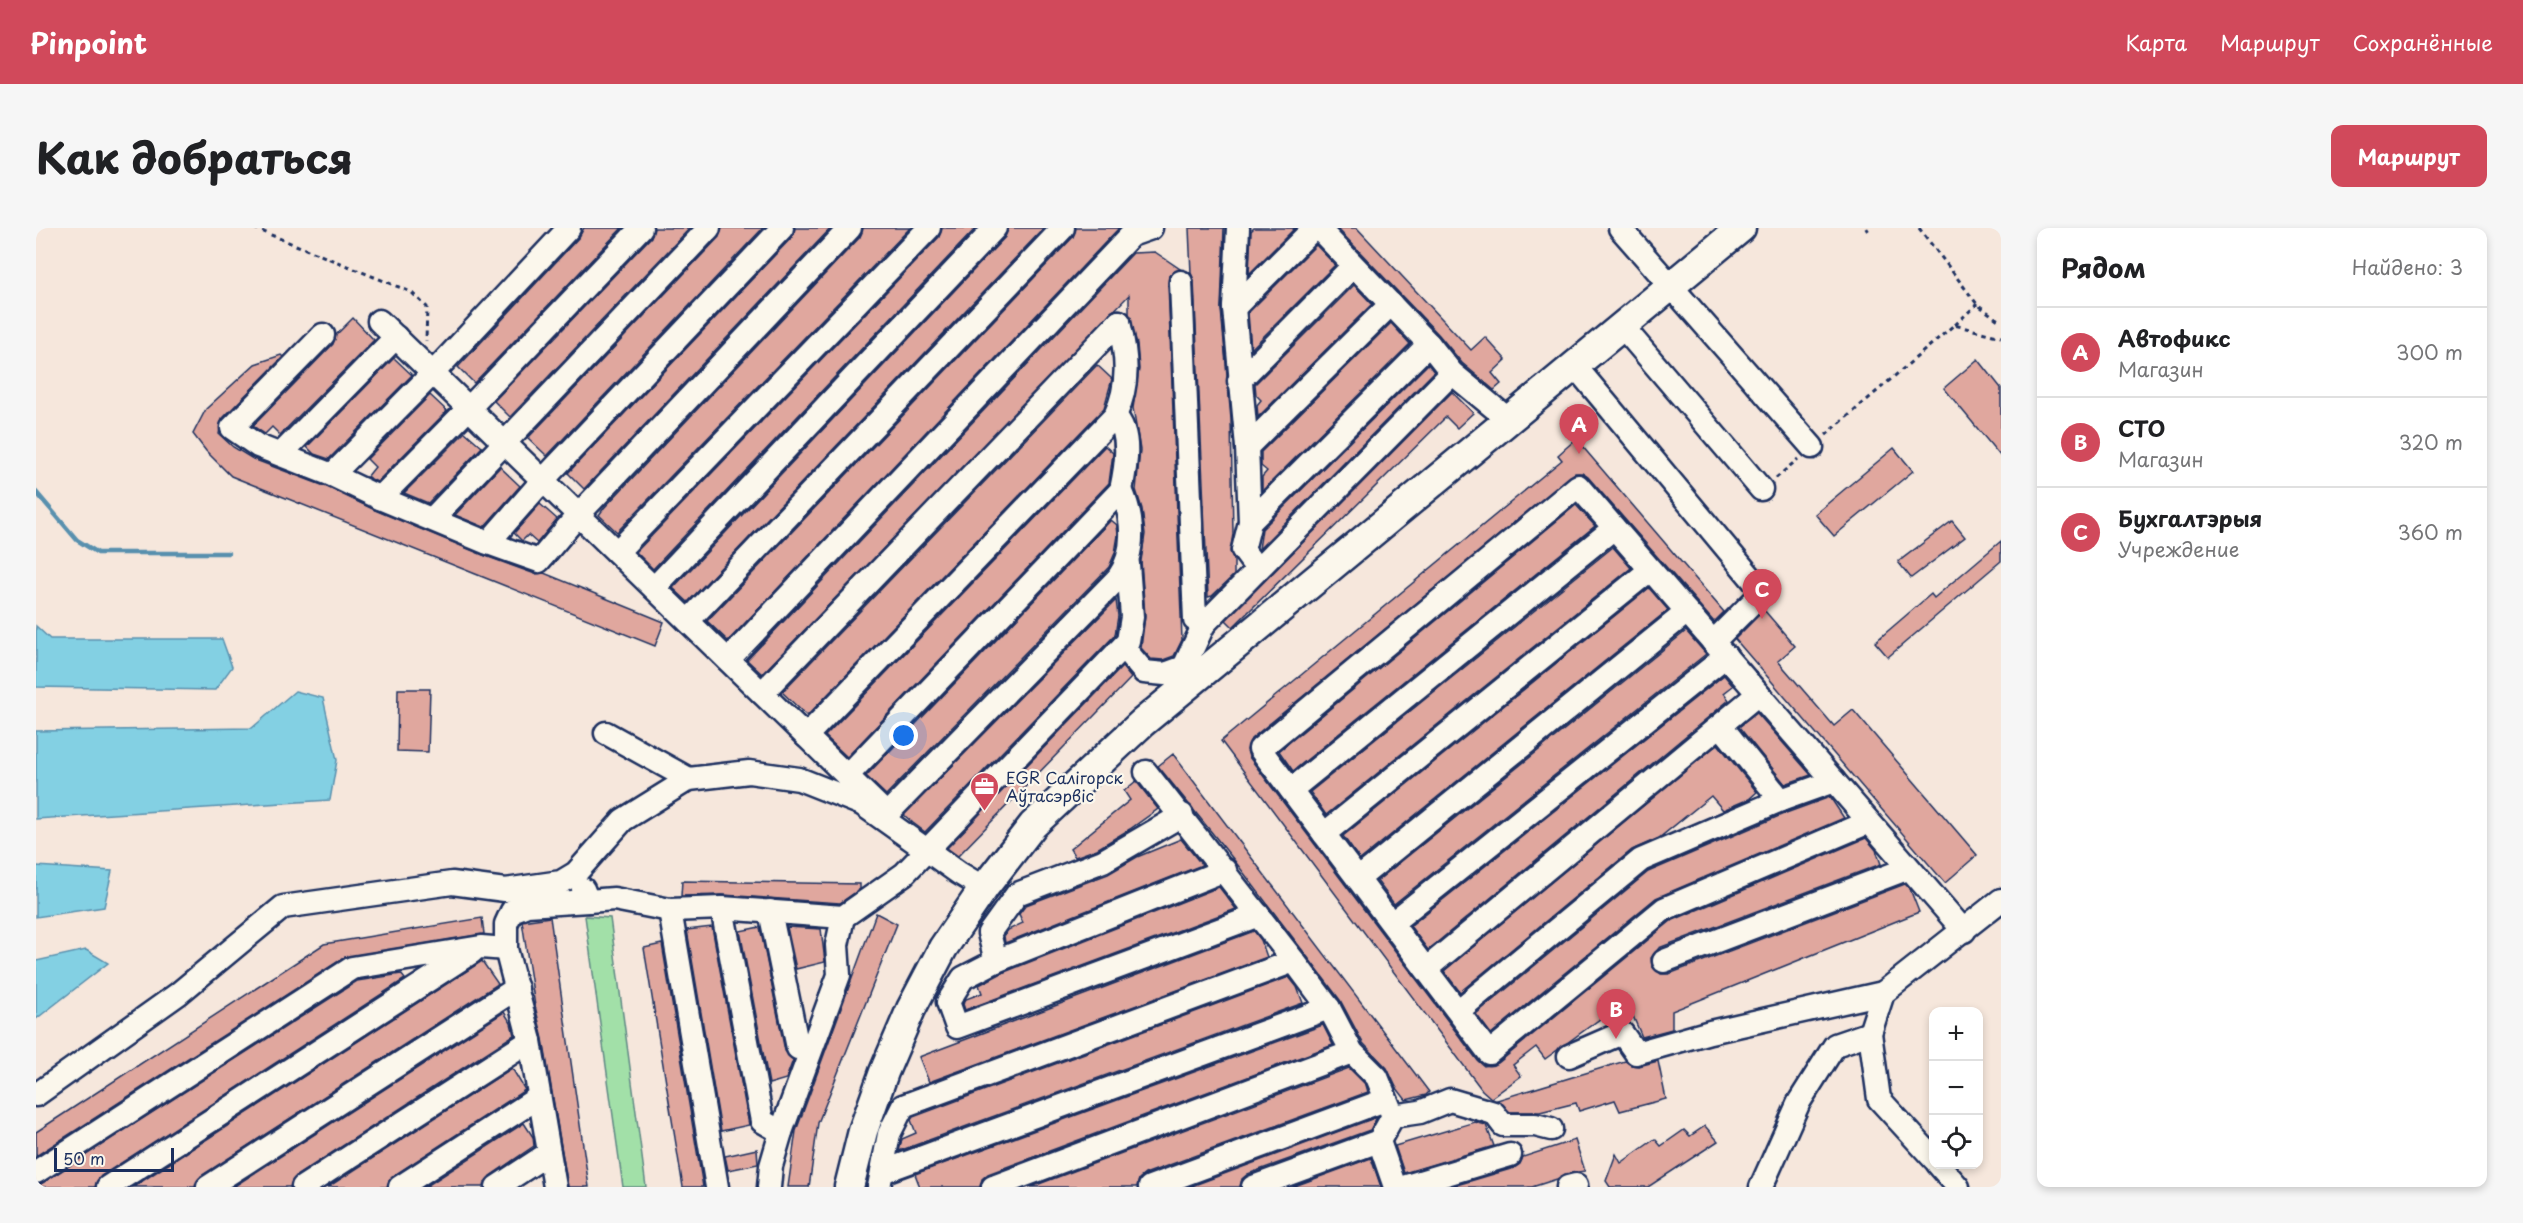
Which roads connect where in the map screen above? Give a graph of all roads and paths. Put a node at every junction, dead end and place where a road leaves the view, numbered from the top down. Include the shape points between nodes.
1 (254, 228) edge
2 (569, 228) edge
3 (641, 228) edge
4 (709, 228) edge
5 (782, 228) edge
6 (850, 228) edge
7 (929, 228) edge
8 (995, 228) edge
9 (1063, 228) edge
10 (1238, 228) edge
11 (1316, 228) edge
12 (1620, 228) edge
13 (1741, 228) edge
14 (1918, 228) edge
15 (1137, 230) edge
16 (1353, 266) junction
17 (1181, 282) dead end
18 (1670, 287) junction
19 (1391, 304) junction
20 (1977, 304) junction
21 (1234, 308) junction
22 (379, 321) dead end
23 (2001, 322) edge
24 (1622, 326) junction
25 (1954, 326) junction
26 (323, 335) dead end
27 (396, 337) junction
28 (2001, 337) edge
29 (1429, 344) junction
30 (1575, 366) junction
31 (428, 369) junction
32 (1452, 373) junction
33 (1239, 381) junction
34 (469, 408) junction
35 (1114, 416) junction
36 (1509, 420) junction
37 (505, 443) junction
38 (1247, 447) junction
39 (1812, 447) junction
40 (281, 454) junction
41 (333, 474) junction
42 (543, 480) junction
43 (1768, 484) joint
44 (1121, 490) junction
45 (380, 498) junction
46 (578, 515) junction
47 (432, 519) junction
48 (1250, 522) junction
49 (1614, 528) junction
50 (488, 543) junction
51 (617, 552) junction
52 (1128, 564) junction
53 (1257, 570) junction
54 (1650, 570) junction
55 (654, 588) junction
56 (1687, 612) junction
57 (688, 621) junction
58 (1204, 624) junction
59 (1123, 647) junction
60 (1719, 649) junction
61 (728, 660) junction
62 (762, 693) junction
63 (1758, 694) junction
64 (1721, 726) junction
65 (606, 733) dead end
66 (806, 736) junction
67 (1146, 772) dead end
68 (847, 776) junction
69 (689, 779) junction
70 (1834, 781) junction
71 (1291, 790) junction
72 (1781, 800) junction
73 (1182, 815) junction
74 (1869, 822) junction
75 (893, 823) junction
76 (1324, 834) junction
77 (927, 851) junction
78 (1909, 868) junction
79 (1225, 870) junction
80 (576, 873) junction
81 (1358, 879) junction
82 (984, 888) junction
83 (2001, 900) edge
84 (588, 902) junction
85 (722, 908) junction
86 (669, 910) junction
87 (770, 910) junction
88 (1259, 915) junction
89 (843, 917) junction
90 (1392, 923) junction
91 (1964, 931) junction
92 (481, 946) junction
93 (506, 949) junction
94 (996, 961) junction
95 (1294, 961) junction
96 (1664, 961) dead end
97 (1426, 969) junction
98 (518, 988) junction
99 (1884, 993) junction
100 (1329, 1008) junction
101 (1458, 1011) junction
102 (1870, 1034) junction
103 (530, 1041) junction
104 (798, 1048) dead end
105 (1352, 1052) junction
106 (1569, 1056) dead end
107 (36, 1095) edge
108 (539, 1097) junction
109 (1389, 1108) junction
110 (1551, 1128) dead end
111 (781, 1132) junction
112 (1380, 1141) junction
113 (549, 1153) junction
114 (1929, 1154) edge
115 (1510, 1155) dead end
116 (1943, 1169) edge
117 (36, 1172) edge
118 (881, 1180) edge
119 (108, 1187) edge
120 (208, 1187) edge
121 (303, 1187) edge
122 (400, 1187) edge
123 (497, 1187) edge
124 (555, 1187) edge
125 (717, 1187) edge
126 (769, 1187) edge
127 (849, 1187) edge
128 (993, 1187) edge
129 (1150, 1187) edge
130 (1253, 1187) edge
131 (1395, 1187) edge
132 (1403, 1187) edge
133 (1761, 1187) edge
134 (1959, 1187) edge

1 - 31 path via 411,292 428,307
2 - 31 lane
3 - 34 lane
4 - 37 lane
5 - 42 lane
6 - 46 lane
7 - 51 lane
8 - 55 lane
9 - 57 lane
10 - 21 lane
11 - 16 lane
11 - 21 lane
12 - 18 lane
13 - 18 main road
14 - 20 path
15 - 61 lane
16 - 19 lane
16 - 33 lane
17 - 58 lane via 1195,620
18 - 24 main road
18 - 39 lane
19 - 29 lane
19 - 38 lane
20 - 23 path
20 - 25 path
21 - 33 lane
22 - 27 lane
24 - 30 main road
24 - 43 lane
25 - 28 path
25 - 39 path
26 - 40 lane via 232,428 258,446
27 - 31 lane
27 - 40 lane
29 - 32 lane
29 - 48 lane
30 - 36 main road
30 - 60 lane via 1763,592
31 - 34 lane
31 - 41 lane
32 - 36 lane
32 - 53 lane
33 - 38 lane
34 - 37 lane
34 - 45 lane
35 - 44 lane via 1121,422 1127,460
35 - 62 lane via 1124,396 1126,354 1119,322
35 - 66 lane
36 - 82 main road via 1142,723 1033,825
37 - 42 lane
37 - 47 lane
38 - 48 lane
39 - 43 path
40 - 41 lane
41 - 45 lane
42 - 46 lane
42 - 50 lane
44 - 52 lane via 1130,510
44 - 68 lane
45 - 47 lane
46 - 50 lane via 539,561
46 - 51 lane
47 - 50 lane
48 - 53 lane via 1243,550
49 - 54 lane
49 - 71 lane
49 - 71 lane via 1578,486 1260,749
51 - 55 lane
52 - 59 lane via 1132,617 1128,641
52 - 75 lane
53 - 58 lane
54 - 56 lane
54 - 76 lane
55 - 57 lane
56 - 60 lane
56 - 81 lane
57 - 61 lane
58 - 59 lane via 1184,667 1166,674 1144,672
59 - 77 lane
60 - 63 lane
60 - 90 lane
61 - 62 lane
62 - 66 lane
63 - 64 lane
63 - 70 lane
64 - 72 lane
64 - 97 lane
65 - 69 lane
66 - 68 lane
67 - 73 lane
68 - 75 lane
69 - 75 lane via 748,772 799,779 862,804
69 - 80 lane via 623,820
70 - 72 lane
70 - 74 lane
71 - 76 lane
72 - 101 lane via 1641,860
73 - 79 lane
73 - 94 lane via 1103,861 1017,894 989,933
74 - 78 lane
74 - 101 lane via 1664,909 1489,1053
75 - 77 lane
76 - 81 lane
77 - 82 lane
77 - 89 lane via 904,874
78 - 91 lane
78 - 96 lane
79 - 88 lane
79 - 94 lane
80 - 84 lane
80 - 107 lane via 561,882 505,890 452,883 283,907 178,994
81 - 90 lane
82 - 127 main road via 943,948 911,1009 863,1131
83 - 91 lane
84 - 86 lane via 614,899
84 - 93 lane via 527,905 512,910 506,924
85 - 86 lane
85 - 87 lane
85 - 111 lane via 762,1121
86 - 125 lane
87 - 89 lane
87 - 104 lane
88 - 94 lane via 957,1027 948,1002 963,978
88 - 95 lane
89 - 111 lane via 837,945 839,975
90 - 97 lane
91 - 99 lane
92 - 93 lane
92 - 117 lane via 352,968
92 - 119 lane
93 - 98 lane
95 - 100 lane
95 - 118 lane via 903,1106 889,1134
97 - 101 lane
98 - 103 lane
98 - 120 lane
99 - 102 lane
99 - 106 lane via 1710,1032 1636,1053 1622,1033
100 - 105 lane
100 - 118 lane
102 - 114 lane via 1879,1099
102 - 133 lane via 1835,1045 1799,1102
103 - 108 lane
103 - 121 lane
105 - 109 lane via 1377,1077
105 - 128 lane
108 - 113 lane
108 - 122 lane
109 - 110 lane via 1420,1112 1450,1100 1494,1113 1503,1125
109 - 112 lane
109 - 129 lane
111 - 126 lane
112 - 130 lane
112 - 131 lane
113 - 123 lane
113 - 124 lane
115 - 132 lane
116 - 134 lane

